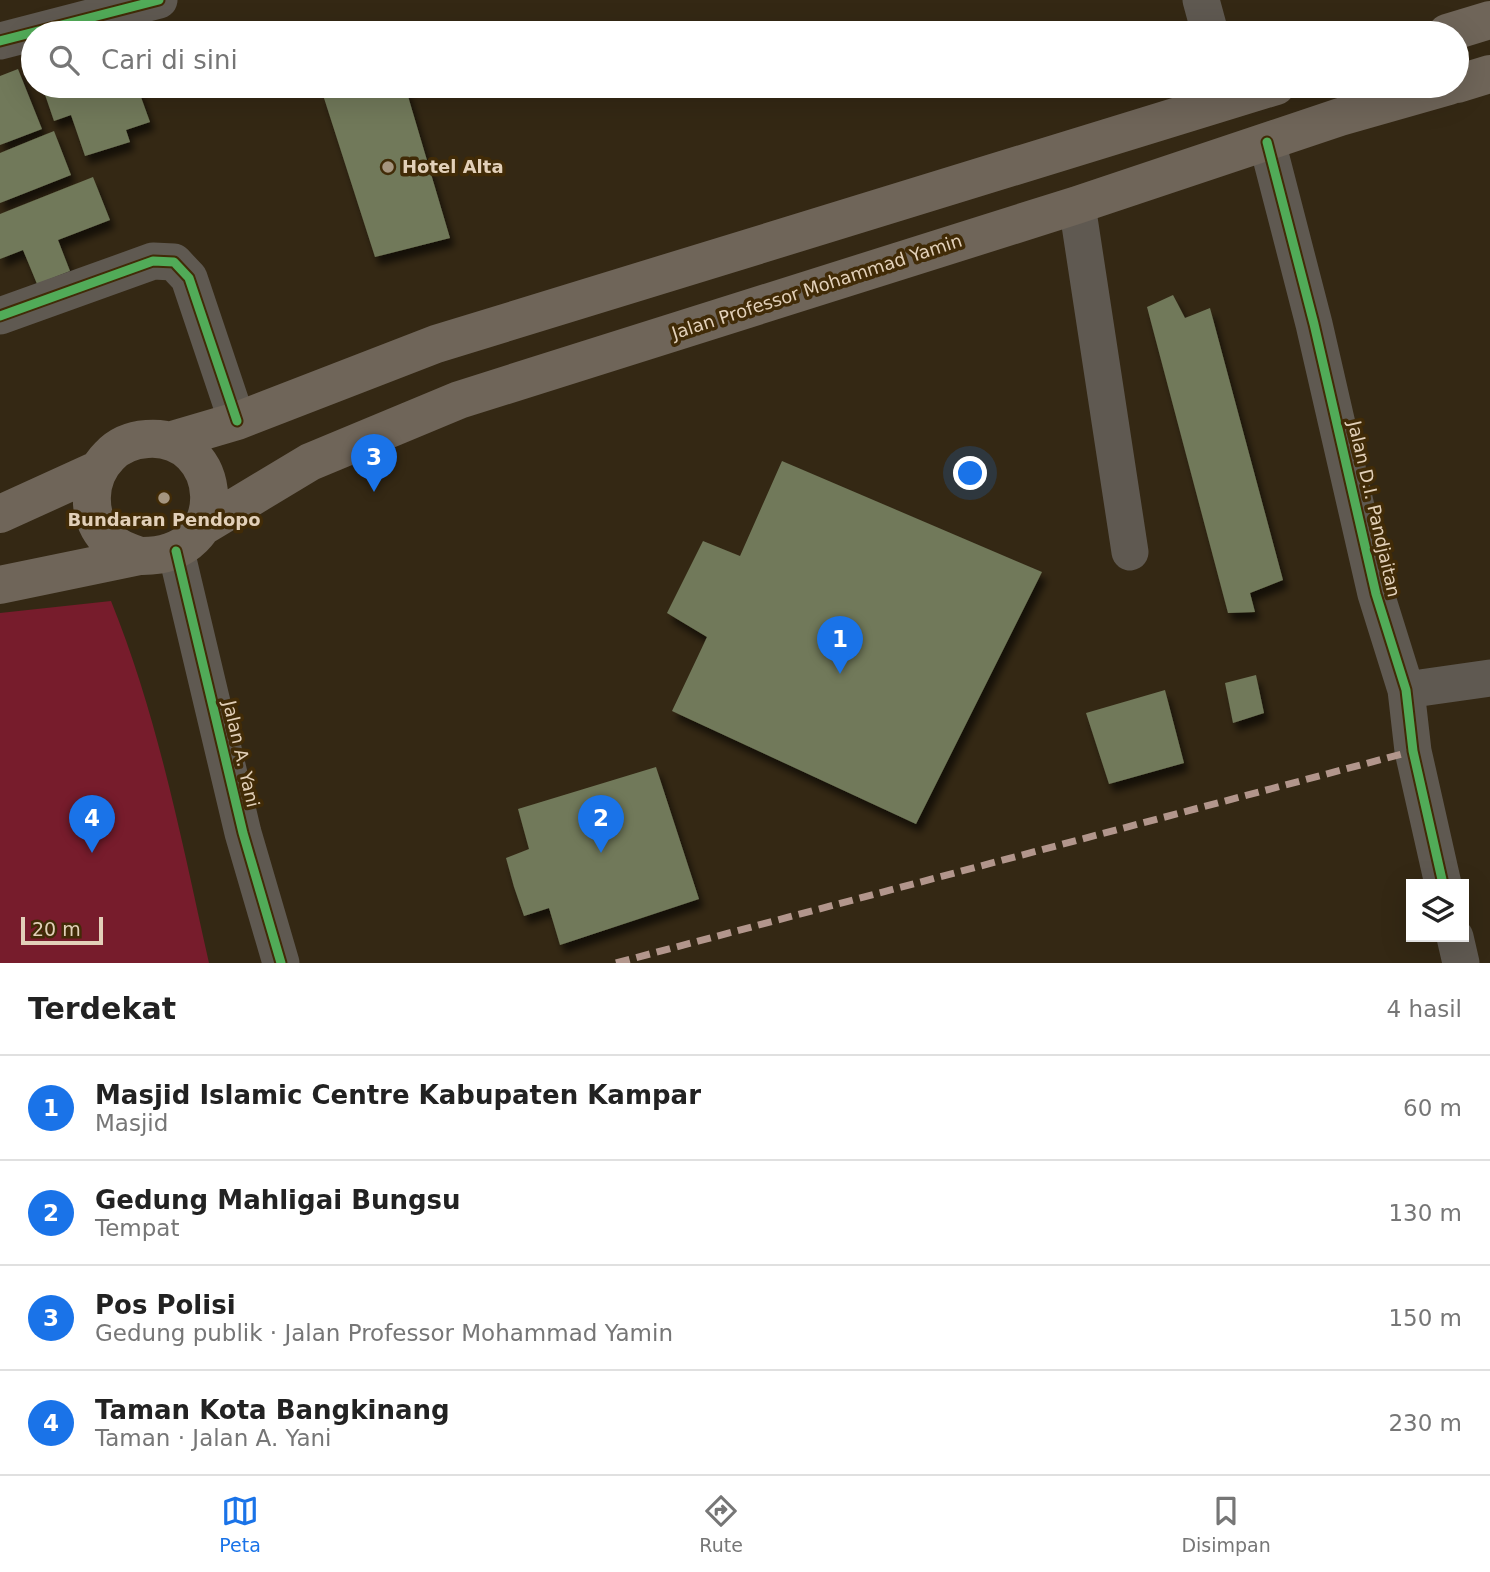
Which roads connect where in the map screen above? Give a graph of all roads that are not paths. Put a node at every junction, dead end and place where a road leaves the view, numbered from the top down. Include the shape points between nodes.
1 (1201, 0) edge
2 (153, 1) edge
3 (1490, 20) edge
4 (76, 21) edge
5 (1207, 21) edge
6 (1469, 26) edge
7 (21, 36) edge
8 (0, 41) edge
9 (1490, 74) edge
10 (1469, 80) edge
11 (1211, 98) edge
12 (1407, 98) edge
13 (1267, 142) junction
14 (1064, 152) junction
15 (1077, 205) junction
16 (0, 316) edge
17 (237, 421) junction
18 (169, 441) junction
19 (99, 469) junction
20 (0, 514) edge
21 (173, 545) junction
22 (1130, 552) dead end
23 (0, 585) edge
24 (1490, 678) edge
25 (1406, 690) junction
26 (1442, 879) edge
27 (1456, 942) edge
28 (281, 963) edge
29 (1461, 963) edge

1 - 5 street
2 - 4 street
3 - 6 highway
7 - 8 street
9 - 10 highway
11 - 14 highway
12 - 13 highway, Jalan Professor Mohammad Yamin
13 - 15 highway, Jalan Professor Mohammad Yamin
13 - 25 street, Jalan D.I. Pandjaitan via 1376,594
14 - 15 highway
14 - 17 highway via 436,344
15 - 21 highway, Jalan Professor Mohammad Yamin via 459,400 310,462
15 - 22 street
16 - 17 street via 153,261 174,262 189,278
17 - 18 highway
18 - 19 highway via 137,440 121,446
18 - 21 highway via 197,461 210,493 209,511
19 - 20 highway
19 - 21 highway via 91,505 107,539 122,550
21 - 23 highway, Jalan Professor Mohammad Yamin
21 - 28 street, Jalan A. Yani via 243,833
24 - 25 street
25 - 26 street, Jalan D.I. Pandjaitan via 1413,751
27 - 29 street

